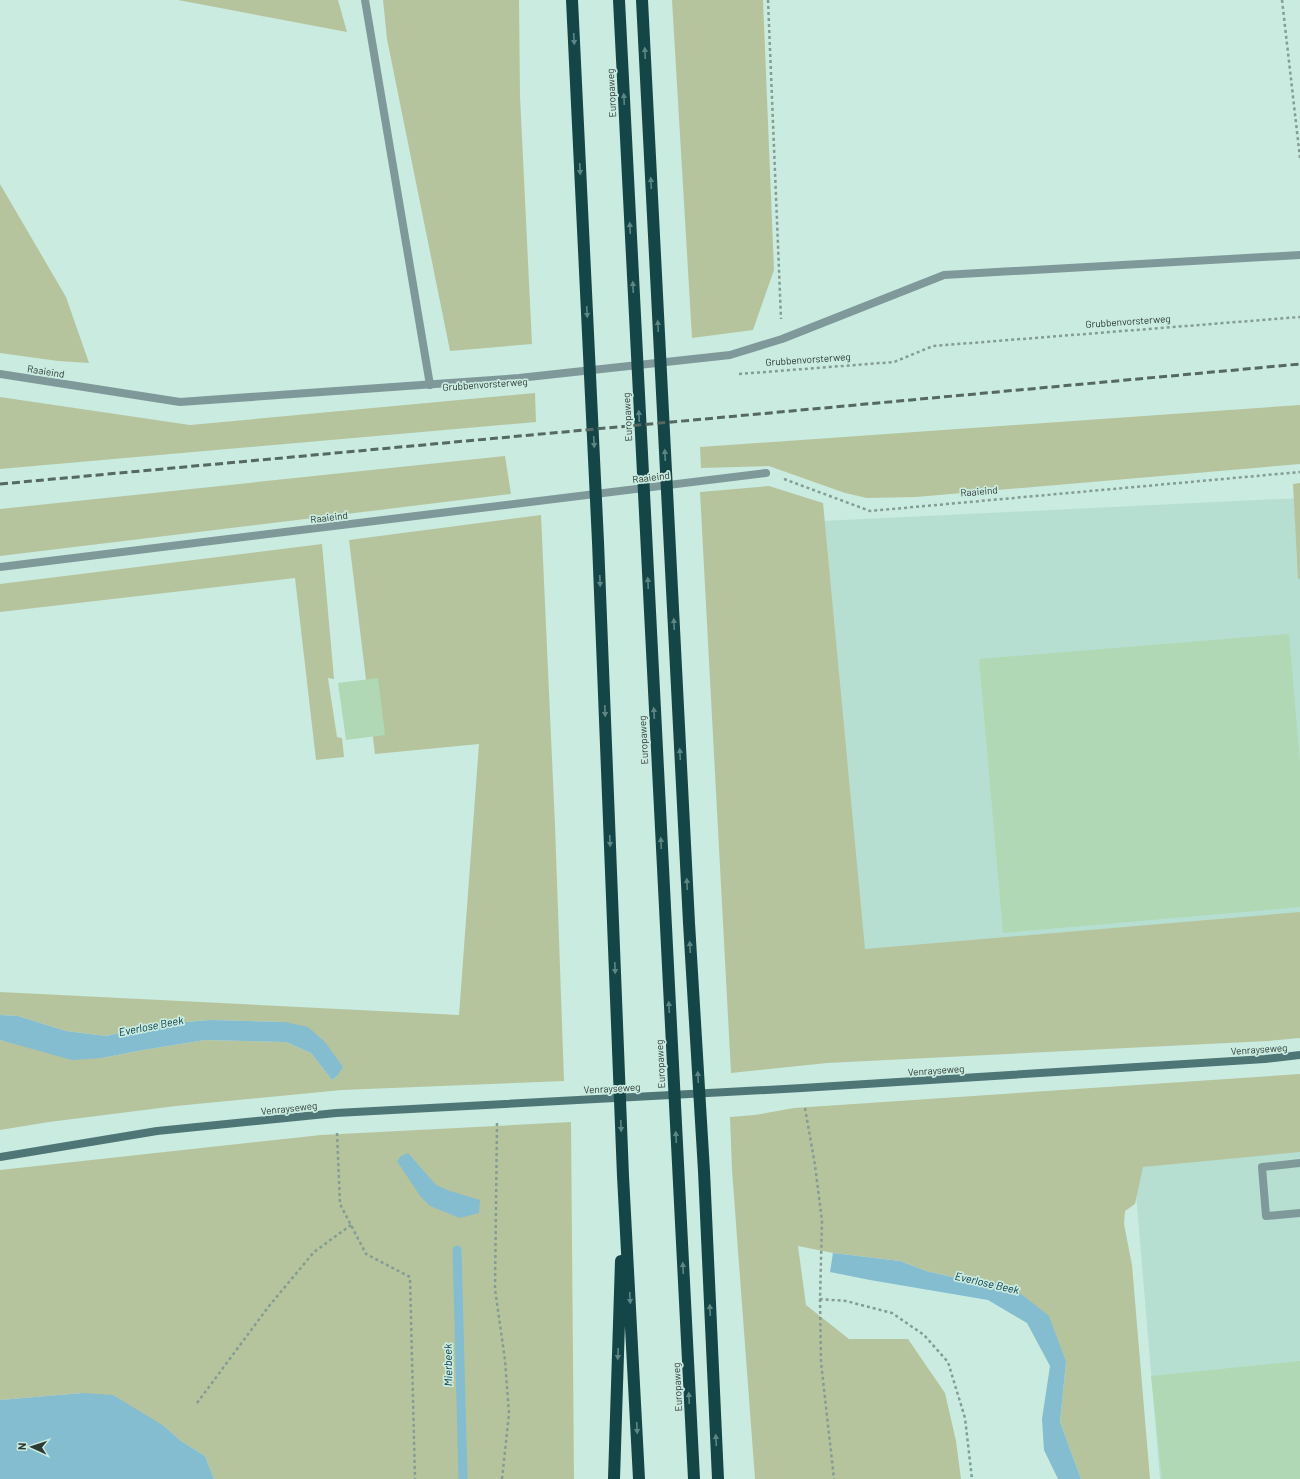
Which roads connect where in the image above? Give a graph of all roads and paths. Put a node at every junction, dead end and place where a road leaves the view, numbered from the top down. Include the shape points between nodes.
1 (365, 0) edge
2 (572, 0) edge
3 (619, 0) edge
4 (642, 0) edge
5 (768, 0) edge
6 (1282, 0) edge
7 (1300, 158) edge
8 (1300, 255) edge
9 (1300, 317) edge
10 (782, 339) junction
11 (0, 374) edge
12 (737, 374) dead end
13 (519, 378) joint
14 (430, 384) junction
15 (1300, 472) edge
16 (766, 473) joint
17 (0, 567) edge
18 (1300, 1056) edge
19 (802, 1088) junction
20 (497, 1104) junction
21 (336, 1113) junction
22 (0, 1157) edge
23 (1300, 1163) edge
24 (623, 1176) junction
25 (1300, 1212) edge
26 (351, 1225) junction
27 (820, 1299) junction
28 (197, 1402) dead end
29 (415, 1479) edge
30 (502, 1479) edge
31 (614, 1479) edge
32 (639, 1479) edge
33 (694, 1479) edge
34 (718, 1479) edge
35 (834, 1479) edge
36 (972, 1479) edge

1 - 14 street
2 -> 24 highway via 598,542
33 -> 3 highway, Europaweg
34 -> 4 highway
5 - 10 path
6 - 7 path
8 - 10 street, Grubbenvorsterweg via 944,275
9 - 12 path, Grubbenvorsterweg via 933,346 894,362
10 - 13 street, Grubbenvorsterweg via 730,355
11 - 14 street, Raaieind via 180,402
13 - 14 street, Raaieind
15 - 16 path, Raaieind via 870,511
16 - 17 street, Raaieind
18 - 19 main road, Venrayseweg
19 - 20 main road, Venrayseweg
19 - 27 path via 822,1221
20 - 21 main road, Venrayseweg
20 - 30 path via 495,1288 509,1414
21 - 22 main road, Venrayseweg via 157,1131
21 - 26 path via 340,1204
23 - 25 street via 1262,1167 1266,1216
24 -> 31 highway
24 -> 32 highway
26 - 28 path via 314,1252 269,1306
26 - 29 path via 366,1254 410,1277
27 - 35 path via 821,1362
27 - 36 path via 846,1301 892,1313 924,1334 948,1362 965,1418

